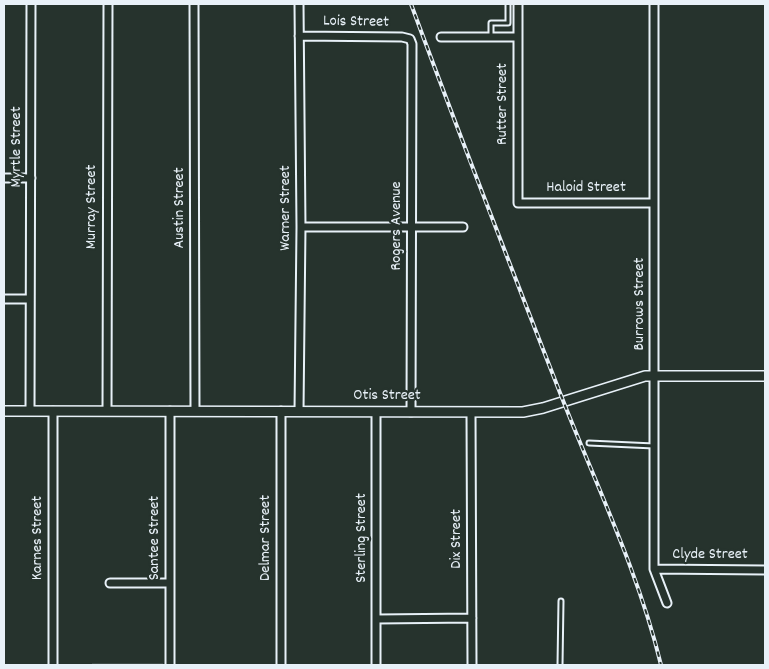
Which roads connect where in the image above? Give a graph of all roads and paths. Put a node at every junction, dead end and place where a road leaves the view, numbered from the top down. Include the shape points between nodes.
1 (32, 4) edge
2 (108, 4) edge
3 (194, 4) edge
4 (299, 4) edge
5 (654, 4) edge
6 (508, 5) edge
7 (518, 5) edge
8 (299, 36) junction
9 (441, 37) dead end
10 (491, 37) junction
11 (518, 37) junction
12 (412, 42) joint
13 (4, 178) edge
14 (32, 178) junction
15 (518, 203) joint
16 (654, 203) junction
17 (411, 226) junction
18 (463, 226) dead end
19 (301, 227) junction
20 (4, 299) edge
21 (30, 299) junction
22 (655, 376) junction
23 (765, 376) edge
24 (4, 411) edge
25 (30, 411) junction
26 (53, 411) junction
27 (107, 411) junction
28 (170, 411) junction
29 (195, 411) junction
30 (281, 411) junction
31 (299, 411) junction
32 (376, 412) junction
33 (412, 412) junction
34 (471, 412) junction
35 (589, 443) dead end
36 (655, 446) junction
37 (654, 570) junction
38 (765, 570) edge
39 (110, 583) dead end
40 (170, 583) junction
41 (560, 601) dead end
42 (667, 603) dead end
43 (472, 618) junction
44 (377, 619) junction
45 (53, 665) edge
46 (170, 665) edge
47 (281, 665) edge
48 (376, 665) edge
49 (472, 665) edge
50 (560, 665) edge

1 - 14 street, Myrtle Street
2 - 27 street, Murray Street
3 - 29 street, Austin Street
4 - 8 street, Warner Street
5 - 16 street, Burrows Street
6 - 7 lane
6 - 10 lane via 508,23 491,23
7 - 11 street, Rutter Street
8 - 12 street, Lois Street via 402,37
8 - 19 street, Warner Street
9 - 10 street
10 - 11 street
11 - 15 street, Rutter Street
12 - 17 street, Rogers Avenue
13 - 14 street
14 - 21 street, Myrtle Street
15 - 16 street, Haloid Street
16 - 22 street, Burrows Street
17 - 18 street
17 - 19 street
17 - 33 street, Rogers Avenue
19 - 31 street, Warner Street
20 - 21 street
21 - 25 street, Myrtle Street
22 - 23 street, Otis Street
22 - 34 street, Otis Street via 639,378 534,411
22 - 36 street, Burrows Street
24 - 25 street, Otis Street
25 - 26 street, Otis Street
26 - 27 street, Otis Street
26 - 45 street, Karnes Street
27 - 28 street, Otis Street
28 - 29 street, Otis Street
28 - 40 street, Santee Street
29 - 30 street, Otis Street
30 - 31 street, Otis Street
30 - 47 street, Delmar Street
31 - 32 street, Otis Street
32 - 33 street, Otis Street
32 - 44 street, Sterling Street
33 - 34 street, Otis Street
34 - 43 street, Dix Street
35 - 36 lane
36 - 37 street, Burrows Street
37 - 38 street, Clyde Street
37 - 42 street, Burrows Street
39 - 40 street
40 - 46 street, Santee Street
41 - 50 lane
43 - 44 street
43 - 49 street, Dix Street
44 - 48 street, Sterling Street

